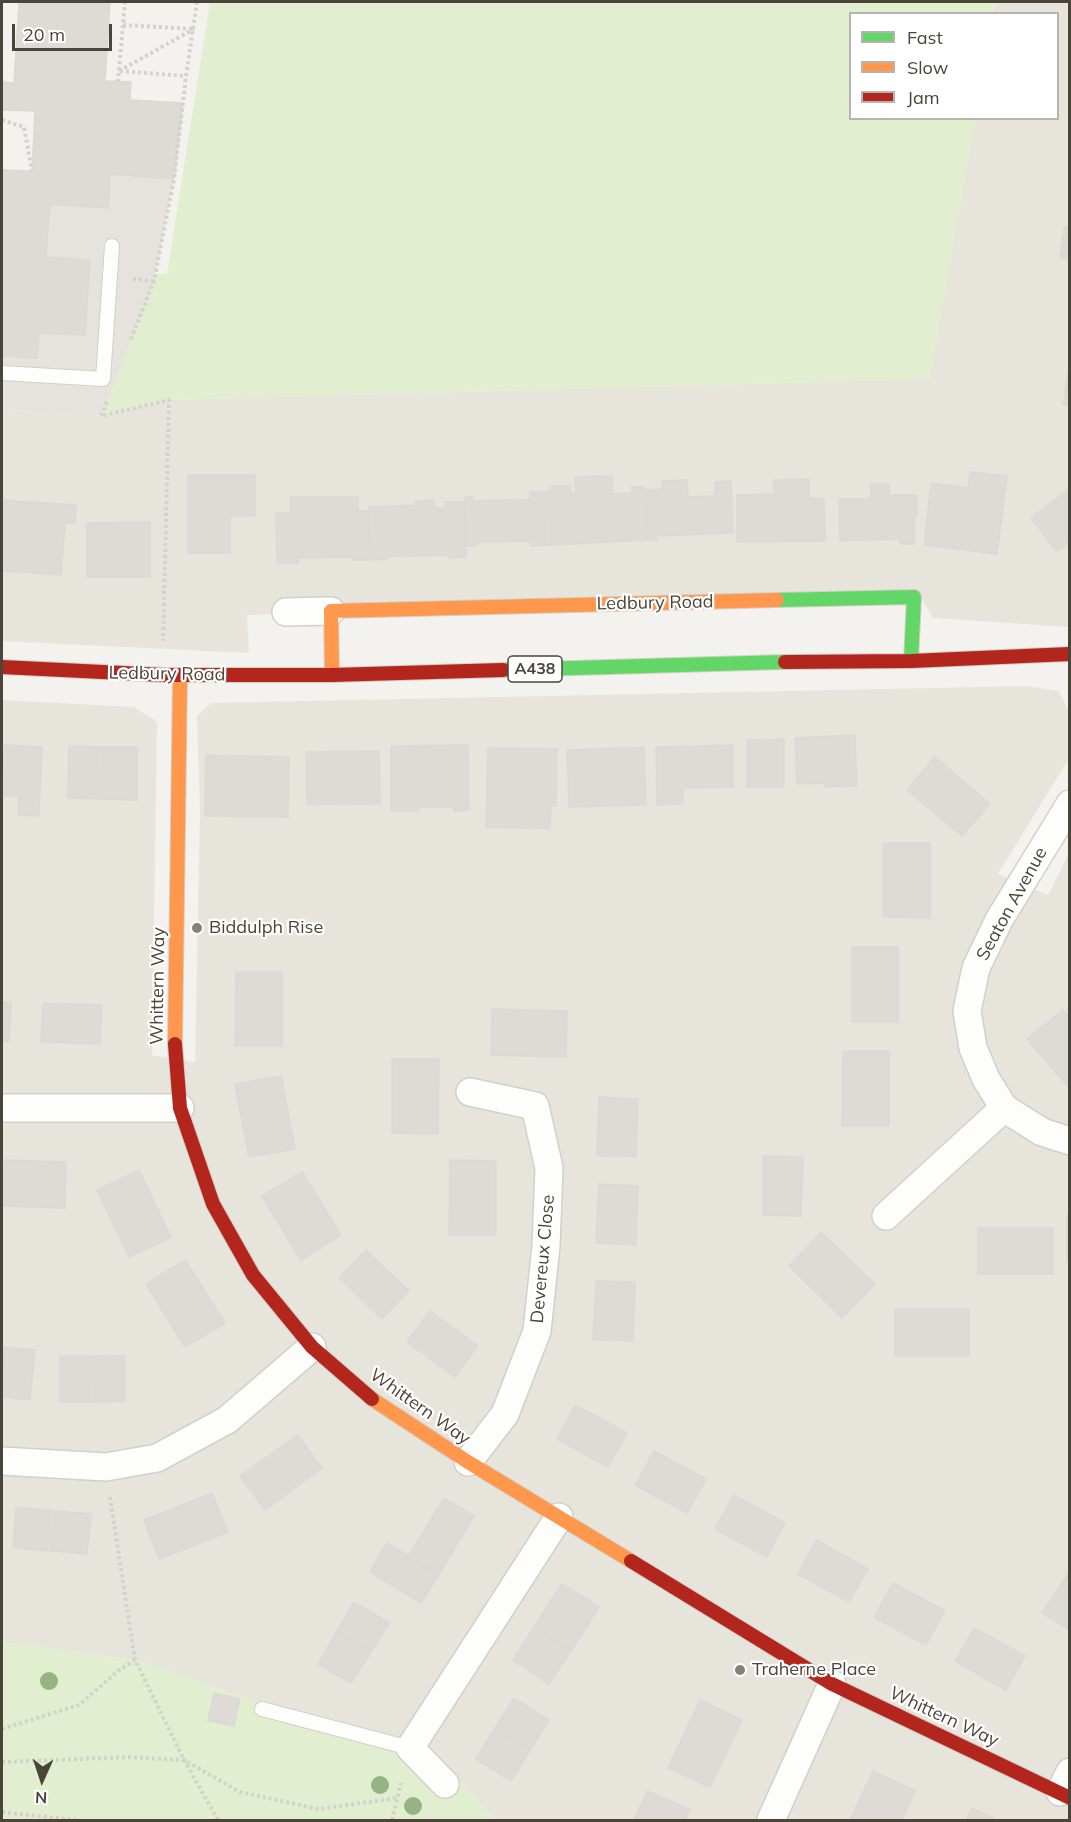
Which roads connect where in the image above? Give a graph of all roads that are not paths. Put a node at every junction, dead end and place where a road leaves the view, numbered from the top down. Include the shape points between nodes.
1 (112, 246) dead end
2 (2, 373) edge
3 (331, 611) junction
4 (286, 612) dead end
5 (1070, 654) edge
6 (911, 661) junction
7 (2, 667) edge
8 (180, 675) junction
9 (332, 675) junction
10 (1070, 804) edge
11 (471, 1092) dead end
12 (2, 1108) edge
13 (180, 1108) junction
14 (1004, 1108) junction
15 (1070, 1141) edge
16 (886, 1216) dead end
17 (312, 1347) junction
18 (2, 1461) edge
19 (468, 1462) junction
20 (559, 1517) junction
21 (832, 1684) junction
22 (262, 1709) dead end
23 (410, 1748) junction
24 (445, 1784) dead end
25 (1066, 1787) edge
26 (771, 1821) edge

1 - 2 lane via 103,379
3 - 4 street, Ledbury Road
3 - 6 main road, Ledbury Road via 914,597
3 - 9 main road
5 - 6 main road, Ledbury Road / A438
6 - 9 main road, Ledbury Road / A438
7 - 8 main road, Ledbury Road / A438
8 - 9 main road, Ledbury Road / A438
8 - 13 main road, Whittern Way via 175,1052
10 - 14 street, Seaton Avenue via 999,920 976,968 967,1011 973,1048
11 - 19 street, Devereux Close via 536,1106 549,1168 537,1331 504,1414
12 - 13 street
13 - 17 main road, Whittern Way via 213,1204 253,1275
14 - 15 street, Seaton Avenue via 1042,1132
14 - 16 street
17 - 18 street via 227,1420 157,1458 106,1467
17 - 19 main road, Whittern Way via 378,1403
19 - 20 main road, Whittern Way
20 - 21 main road, Whittern Way
20 - 23 street
21 - 25 main road, Whittern Way
21 - 26 street
22 - 23 lane
23 - 24 street

